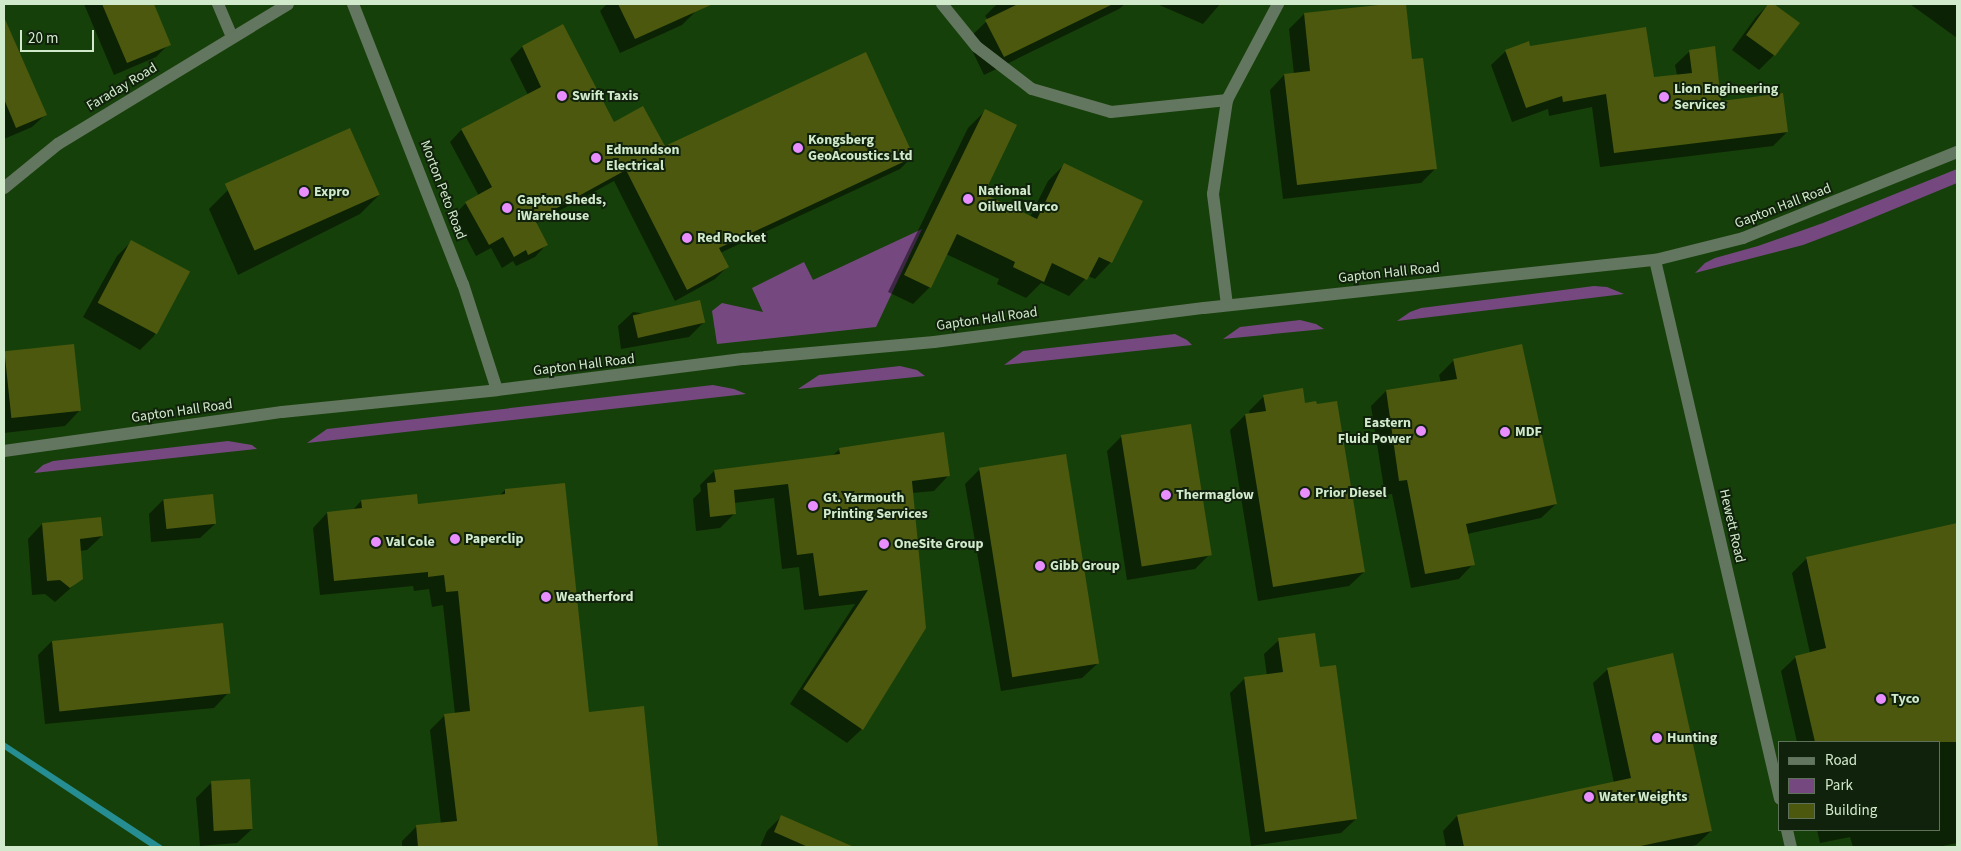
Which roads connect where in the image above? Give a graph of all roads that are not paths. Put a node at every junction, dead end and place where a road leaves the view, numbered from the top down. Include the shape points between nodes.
1 (218, 4) edge
2 (288, 4) edge
3 (353, 4) edge
4 (942, 4) edge
5 (1278, 4) edge
6 (232, 37) junction
7 (1228, 100) junction
8 (1957, 152) edge
9 (4, 188) edge
10 (1656, 260) junction
11 (1227, 305) junction
12 (497, 390) junction
13 (4, 451) edge
14 (1778, 790) edge
15 (1787, 831) edge
16 (1791, 847) edge

1 - 6 street
2 - 6 street, Faraday Road
3 - 12 street, Morton Peto Road via 464,284
4 - 7 street via 976,47 1032,89 1112,112
5 - 7 street
6 - 9 street, Faraday Road via 58,144
7 - 11 street via 1213,194
8 - 10 street, Gapton Hall Road via 1743,238
10 - 11 street, Gapton Hall Road
10 - 14 street, Hewett Road
11 - 12 street, Gapton Hall Road via 934,342 744,359
12 - 13 street, Gapton Hall Road via 268,413
15 - 16 street

